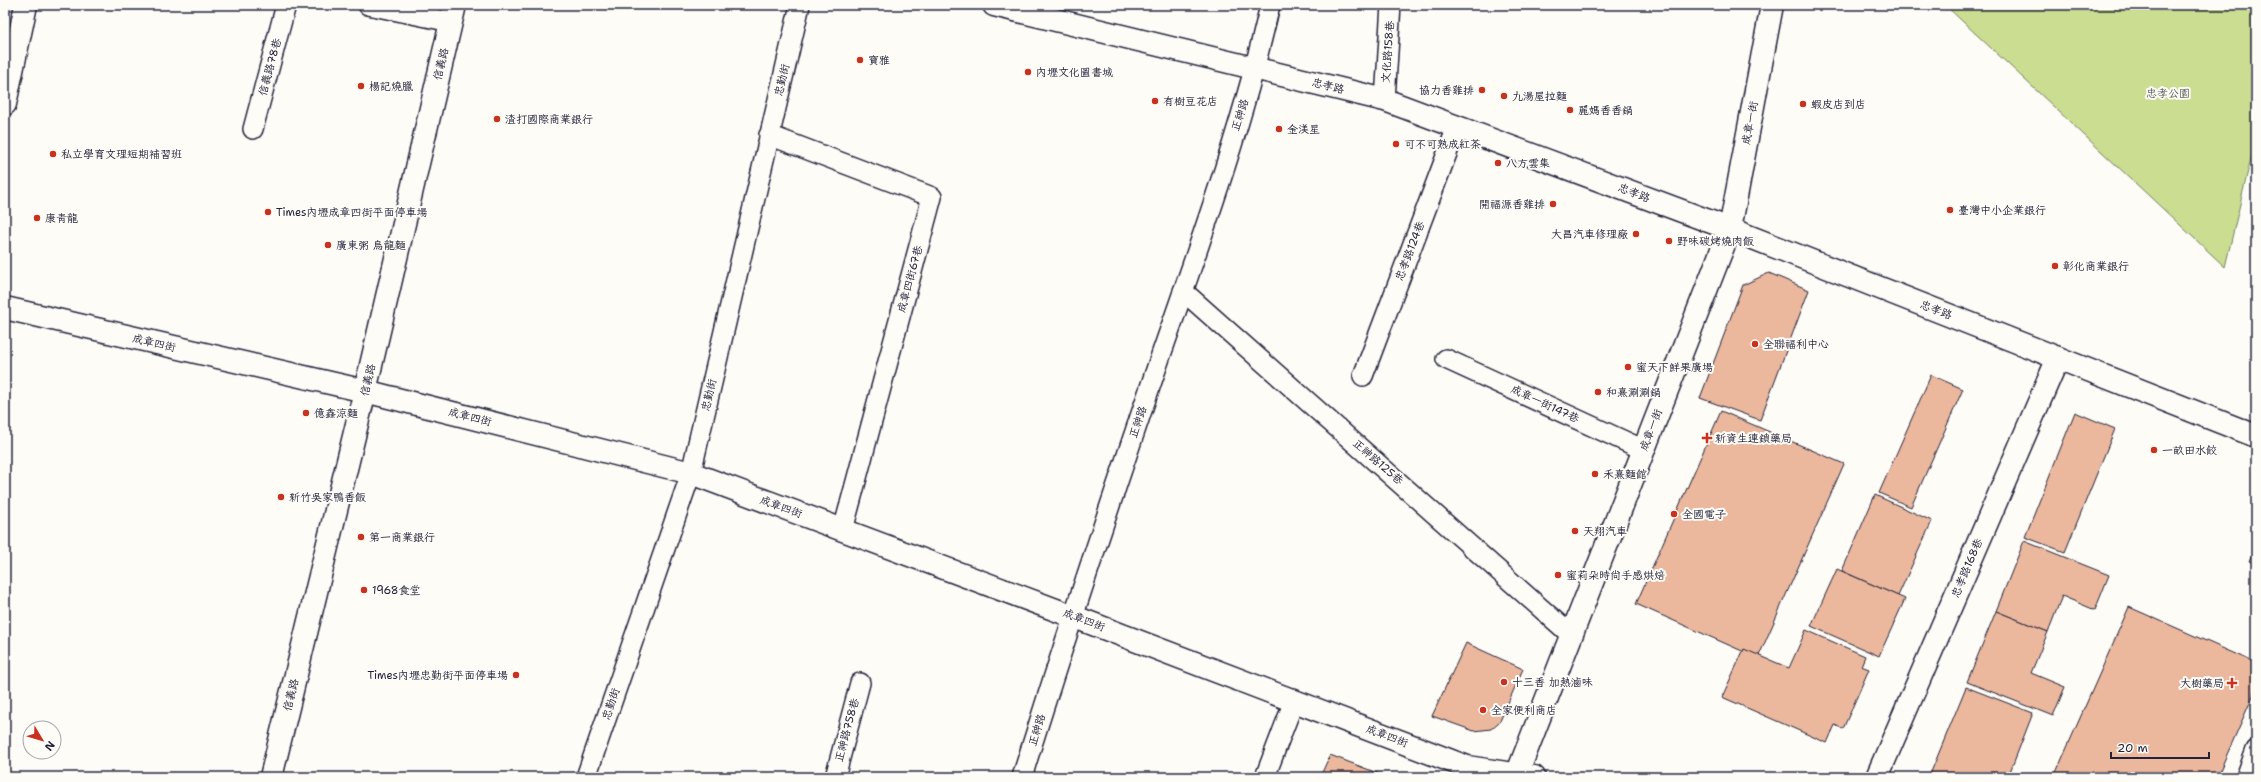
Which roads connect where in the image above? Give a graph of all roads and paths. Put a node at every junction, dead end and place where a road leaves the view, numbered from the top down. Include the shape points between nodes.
1 (26, 5) edge
2 (286, 5) edge
3 (368, 5) edge
4 (800, 5) edge
5 (994, 5) edge
6 (1270, 5) edge
7 (1391, 5) edge
8 (1772, 5) edge
9 (453, 14) edge
10 (1255, 68) junction
11 (1385, 100) junction
12 (5, 104) edge
13 (1457, 127) junction
14 (254, 129) dead end
15 (769, 135) junction
16 (1730, 229) junction
17 (1183, 291) junction
18 (5, 308) edge
19 (2058, 358) junction
20 (1446, 359) dead end
21 (1363, 376) dead end
22 (365, 391) junction
23 (2256, 436) edge
24 (1644, 450) junction
25 (690, 473) junction
26 (843, 530) junction
27 (1072, 616) junction
28 (1571, 635) junction
29 (860, 683) dead end
30 (1294, 701) junction
31 (2256, 750) edge
32 (1522, 776) edge
33 (271, 777) edge
34 (586, 777) edge
35 (835, 777) edge
36 (1022, 777) edge
37 (1265, 777) edge
38 (1877, 777) edge
39 (2246, 777) edge

1 - 12 street
2 - 14 lane, 信義路78巷
3 - 9 lane
4 - 15 lane, 忠勤街
5 - 10 street, 忠孝路
6 - 10 lane, 正神路
7 - 11 lane, 文化路158巷
8 - 16 street, 成章一街
9 - 22 street, 信義路
10 - 11 street, 忠孝路
10 - 17 lane, 正神路
11 - 13 street, 忠孝路
13 - 16 street, 忠孝路
13 - 21 lane, 忠孝路124巷
15 - 25 lane, 忠勤街
15 - 26 lane, 成章四街67巷 via 932,196
16 - 19 street, 忠孝路
16 - 24 street, 成章一街
17 - 27 lane, 正神路
17 - 28 lane, 正神路125巷
18 - 22 street, 成章四街
19 - 23 street, 忠孝路
19 - 38 street, 忠孝路168巷
20 - 24 lane, 成章一街147巷
22 - 25 street, 成章四街
22 - 33 street, 信義路
24 - 28 street, 成章一街
25 - 26 street, 成章四街
25 - 34 lane, 忠勤街
26 - 27 street, 成章四街
27 - 30 street, 成章四街
27 - 36 lane, 正神路
28 - 32 street, 成章一街
29 - 35 lane, 正神路758巷
30 - 32 street, 成章四街 via 1467,767
30 - 37 lane
31 - 39 lane

